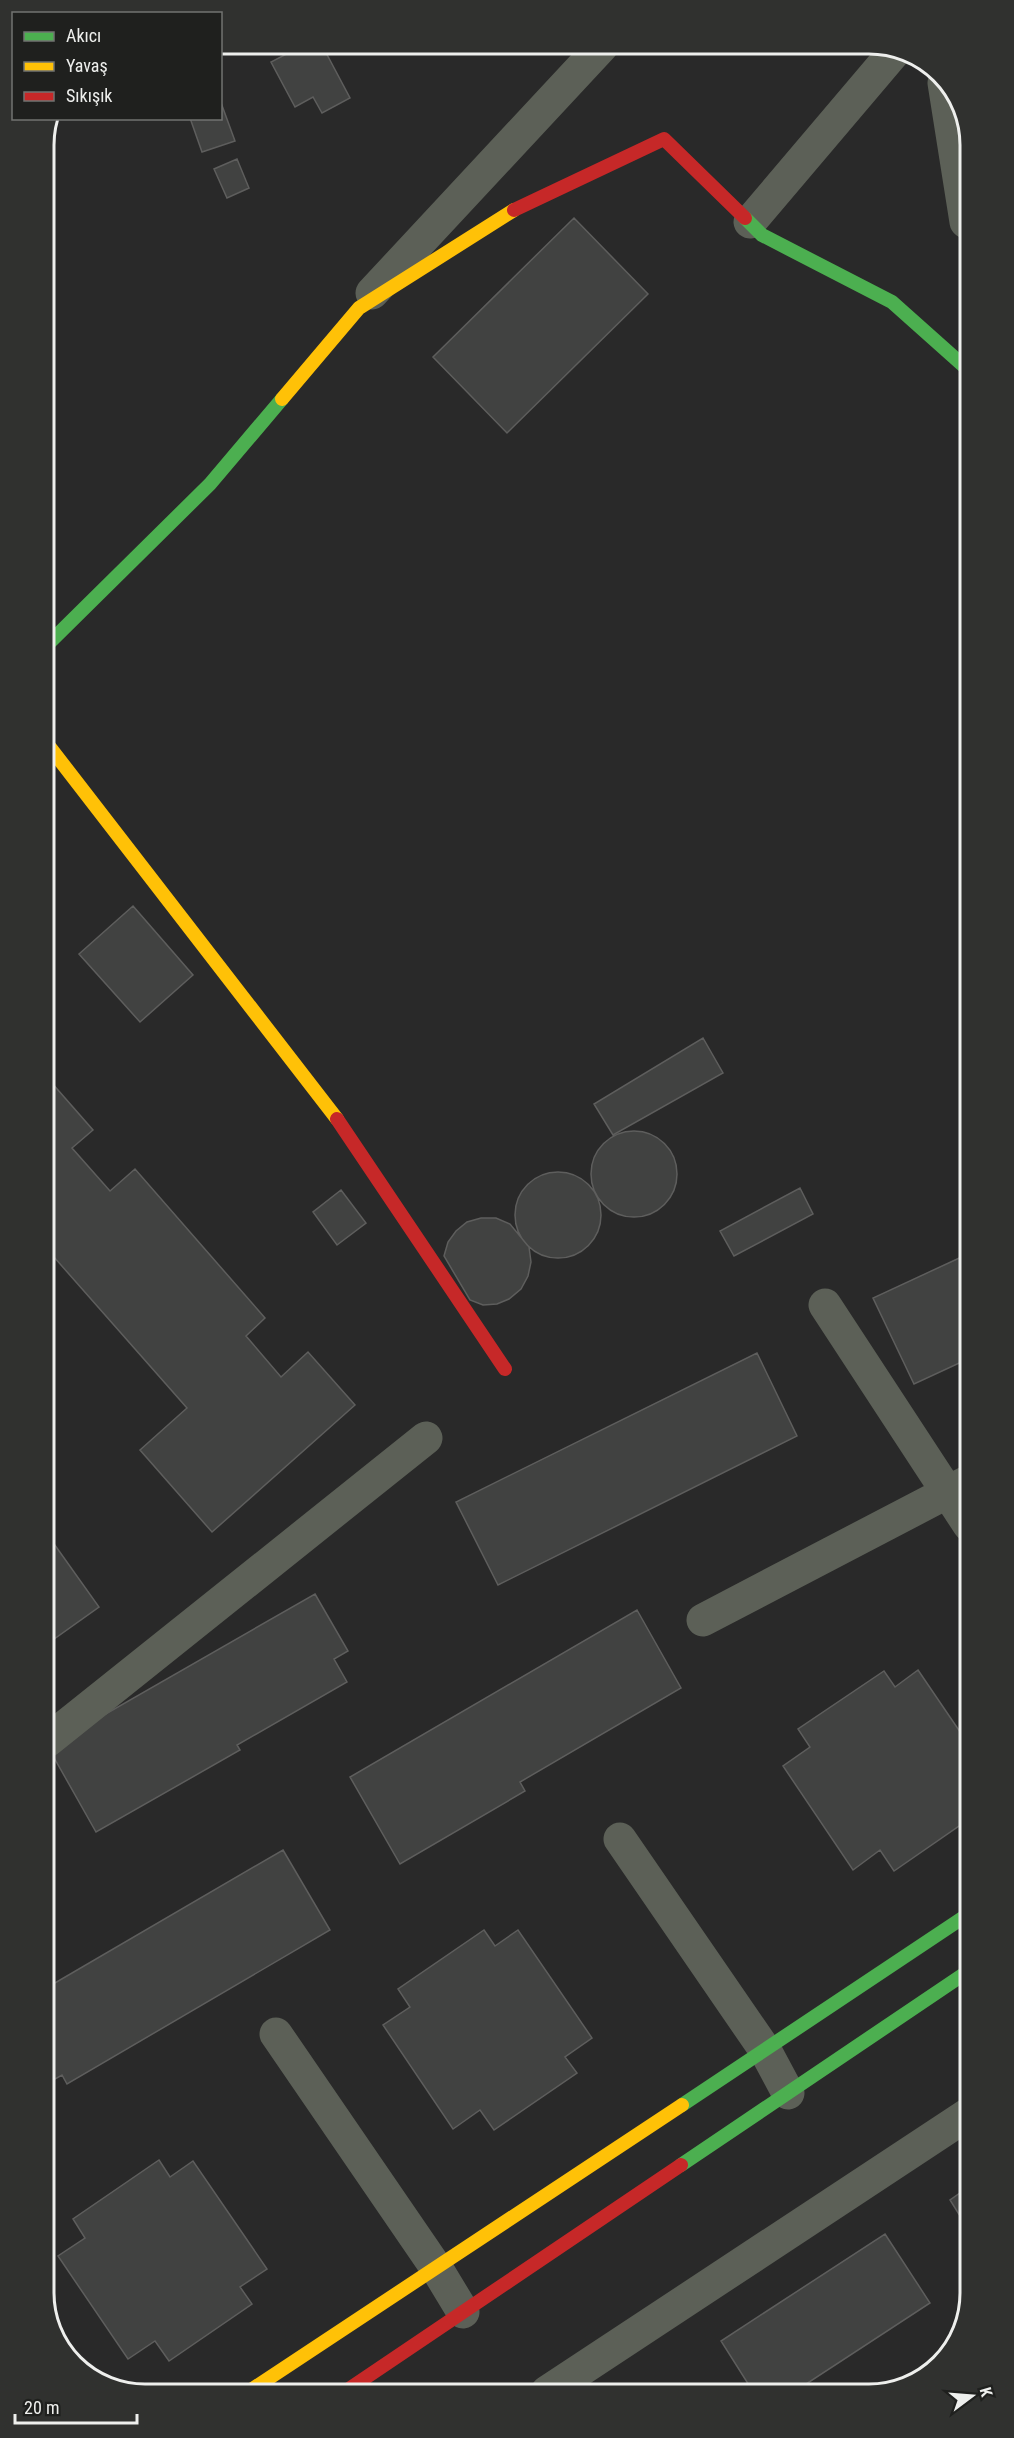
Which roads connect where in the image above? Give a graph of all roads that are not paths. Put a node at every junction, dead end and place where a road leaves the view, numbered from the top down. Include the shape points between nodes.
1 (595, 54) edge
2 (890, 57) edge
3 (946, 96) edge
4 (960, 184) edge
5 (750, 222) junction
6 (359, 308) junction
7 (960, 363) edge
8 (54, 638) edge
9 (54, 753) edge
10 (825, 1305) dead end
11 (505, 1369) dead end
12 (426, 1438) dead end
13 (958, 1486) edge
14 (703, 1620) dead end
15 (54, 1735) edge
16 (620, 1839) dead end
17 (960, 1920) edge
18 (960, 1977) edge
19 (276, 2034) dead end
20 (765, 2050) junction
21 (788, 2093) junction
22 (960, 2121) edge
23 (437, 2270) junction
24 (463, 2312) junction
25 (260, 2384) edge
26 (356, 2384) edge
27 (559, 2384) edge

1 - 6 street
2 - 5 street
3 - 4 street
5 - 6 street via 664,139 511,211
5 - 7 street via 762,235 892,302
6 - 8 street via 210,484
9 - 11 street via 324,1100
10 - 13 street
12 - 15 street
13 - 14 street
16 - 20 street
17 - 20 street
18 - 21 street
19 - 23 street
20 - 21 street
20 - 23 street
21 - 24 street
22 - 27 street
23 - 24 street
23 - 25 street
24 - 26 street

